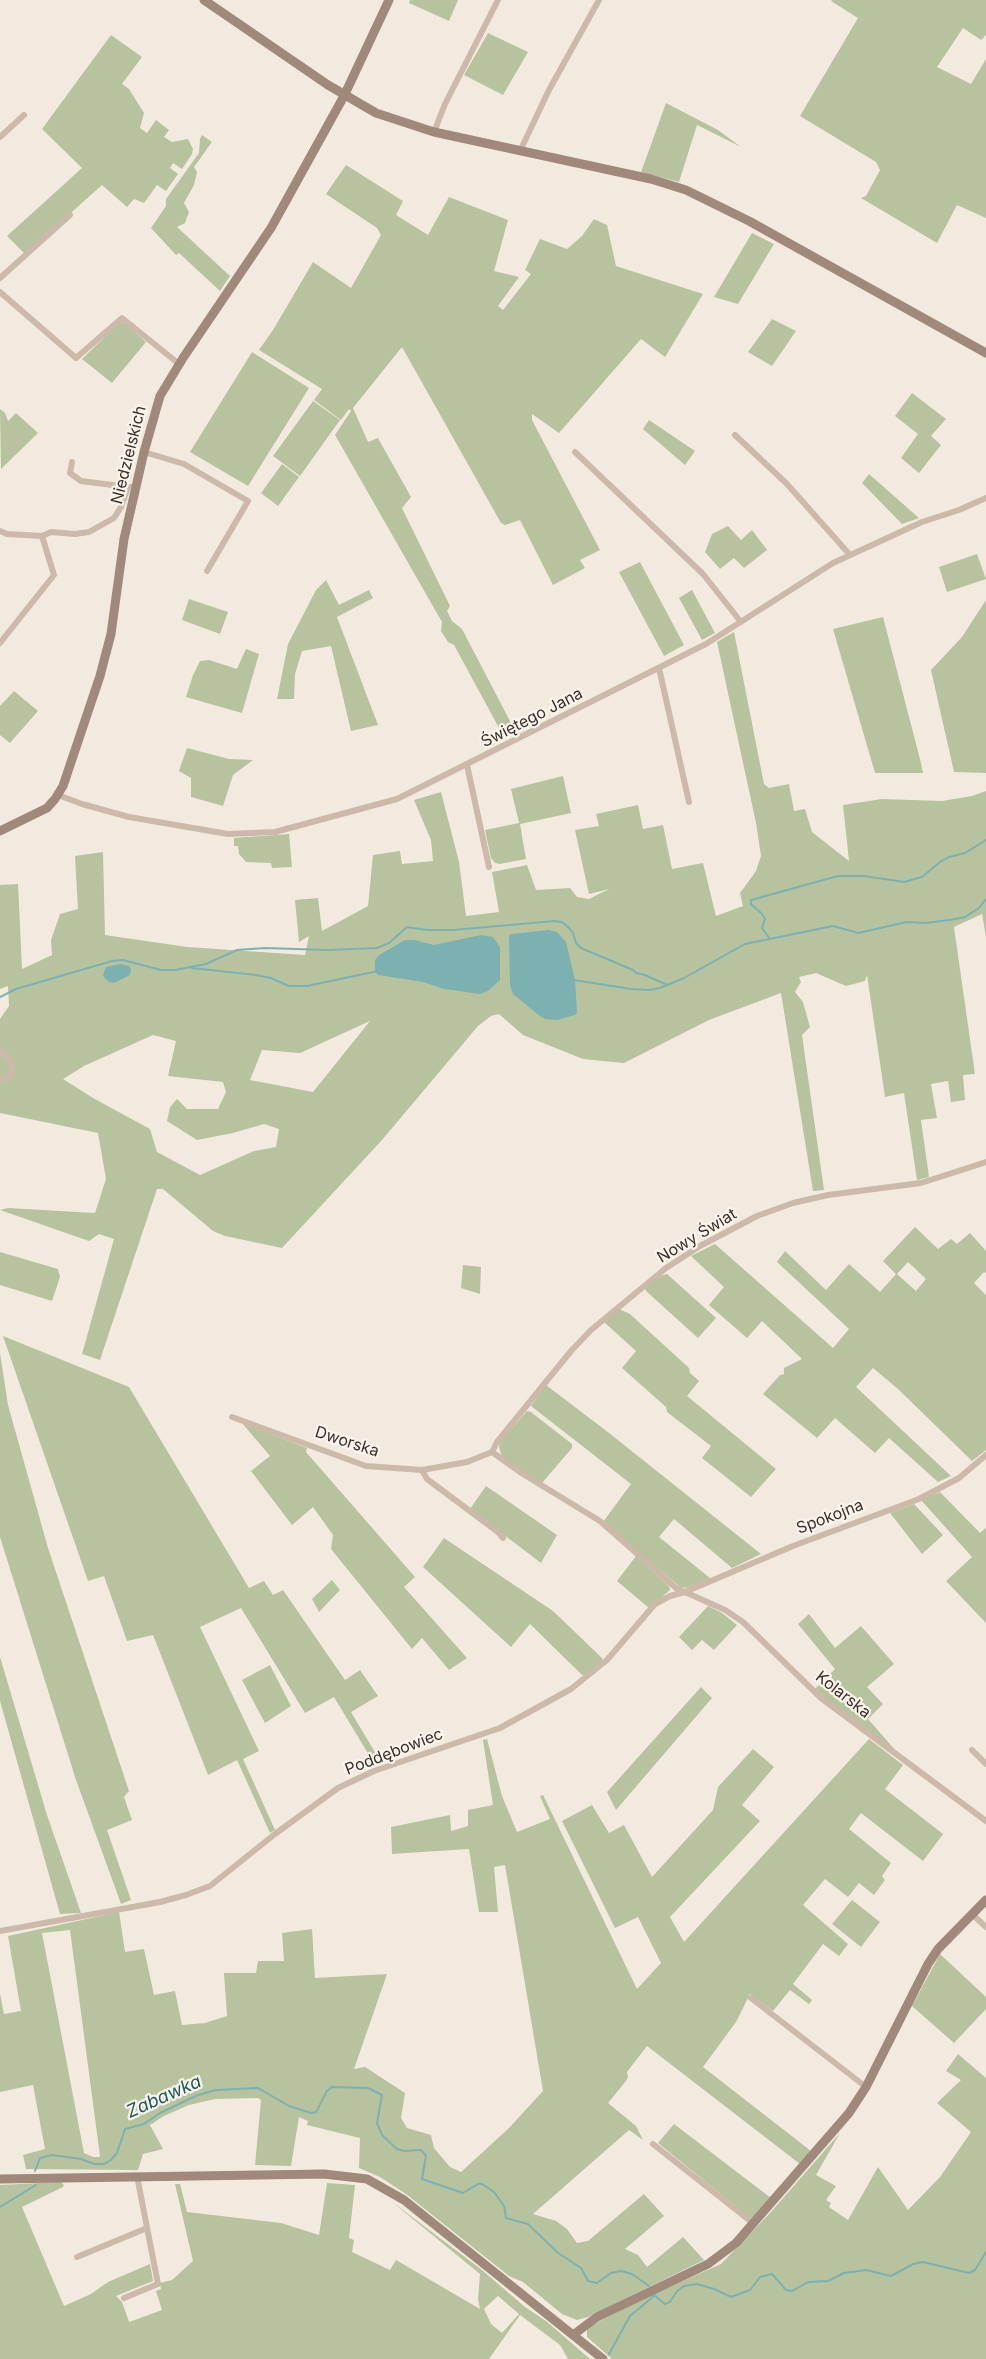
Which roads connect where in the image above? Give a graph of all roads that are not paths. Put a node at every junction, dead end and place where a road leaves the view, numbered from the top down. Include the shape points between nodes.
1 (204, 0) edge
2 (389, 0) edge
3 (498, 0) edge
4 (599, 0) edge
5 (344, 96) junction
6 (24, 115) dead end
7 (434, 132) junction
8 (0, 137) edge
9 (520, 151) junction
10 (70, 215) dead end
11 (0, 278) edge
12 (0, 292) edge
13 (986, 353) edge
14 (178, 364) junction
15 (735, 435) dead end
16 (144, 452) junction
17 (575, 452) dead end
18 (72, 462) dead end
19 (132, 487) junction
20 (986, 498) edge
21 (0, 531) edge
22 (42, 536) junction
23 (850, 555) junction
24 (207, 571) dead end
25 (741, 622) junction
26 (0, 643) edge
27 (660, 668) junction
28 (467, 765) junction
29 (58, 795) junction
30 (689, 802) dead end
31 (0, 831) edge
32 (489, 867) dead end
33 (0, 1050) edge
34 (0, 1080) edge
35 (986, 1162) edge
36 (232, 1417) dead end
37 (492, 1452) junction
38 (986, 1455) edge
39 (422, 1470) junction
40 (503, 1538) dead end
41 (681, 1593) junction
42 (972, 1750) dead end
43 (986, 1764) edge
44 (986, 1821) edge
45 (986, 1900) edge
46 (972, 1914) junction
47 (986, 1927) edge
48 (0, 1931) edge
49 (751, 1998) dead end
50 (866, 2087) junction
51 (653, 2144) dead end
52 (137, 2176) junction
53 (0, 2179) edge
54 (754, 2224) junction
55 (147, 2228) junction
56 (77, 2257) dead end
57 (123, 2298) dead end
58 (573, 2335) junction
59 (603, 2359) edge

1 - 5 street
2 - 5 street, Niedzielskich
3 - 7 street
4 - 9 street
5 - 7 street via 380,115
5 - 14 street, Niedzielskich via 272,228
6 - 8 street
7 - 9 street
9 - 13 street via 686,190
10 - 11 street
12 - 14 street via 76,358 122,318
14 - 16 street, Niedzielskich via 156,405
15 - 23 street via 787,484
16 - 19 street, Niedzielskich
16 - 24 street via 184,464 248,501
17 - 25 street via 695,566
18 - 19 street via 70,473 81,481
19 - 22 street via 114,518 99,527 89,532 58,531
19 - 29 street, Niedzielskich via 108,644
20 - 23 street, Świętego Jana
21 - 22 street
22 - 26 street via 54,575
23 - 25 street, Świętego Jana
25 - 27 street, Świętego Jana
27 - 28 street, Świętego Jana
27 - 30 street
28 - 29 street, Świętego Jana via 397,799 275,832 210,832 129,817
28 - 32 street
29 - 31 street via 46,808
33 - 34 street via 11,1062 12,1071 8,1078
35 - 37 street, Nowy Świat via 921,1184 793,1203 757,1216 700,1246 666,1268 591,1330
36 - 39 street, Dworska via 366,1466
37 - 39 street, Dworska via 467,1462
37 - 41 street, Kolarska via 600,1521
38 - 41 street, Spokojna via 959,1478 919,1499
39 - 40 street via 427,1479
41 - 44 street, Kolarska via 725,1610 742,1622 820,1698
41 - 48 street, Poddębowiec via 655,1604 607,1660 571,1689 500,1728 375,1771 338,1788 210,1886 160,1902
42 - 43 street
45 - 46 street
46 - 47 street
46 - 50 street via 928,1964
49 - 50 street
50 - 54 street via 849,2113
51 - 54 street
52 - 53 street
52 - 55 street
52 - 58 street via 324,2174 367,2179 404,2200
54 - 58 street via 708,2264 597,2317
55 - 56 street
55 - 57 street via 158,2284
58 - 59 street

